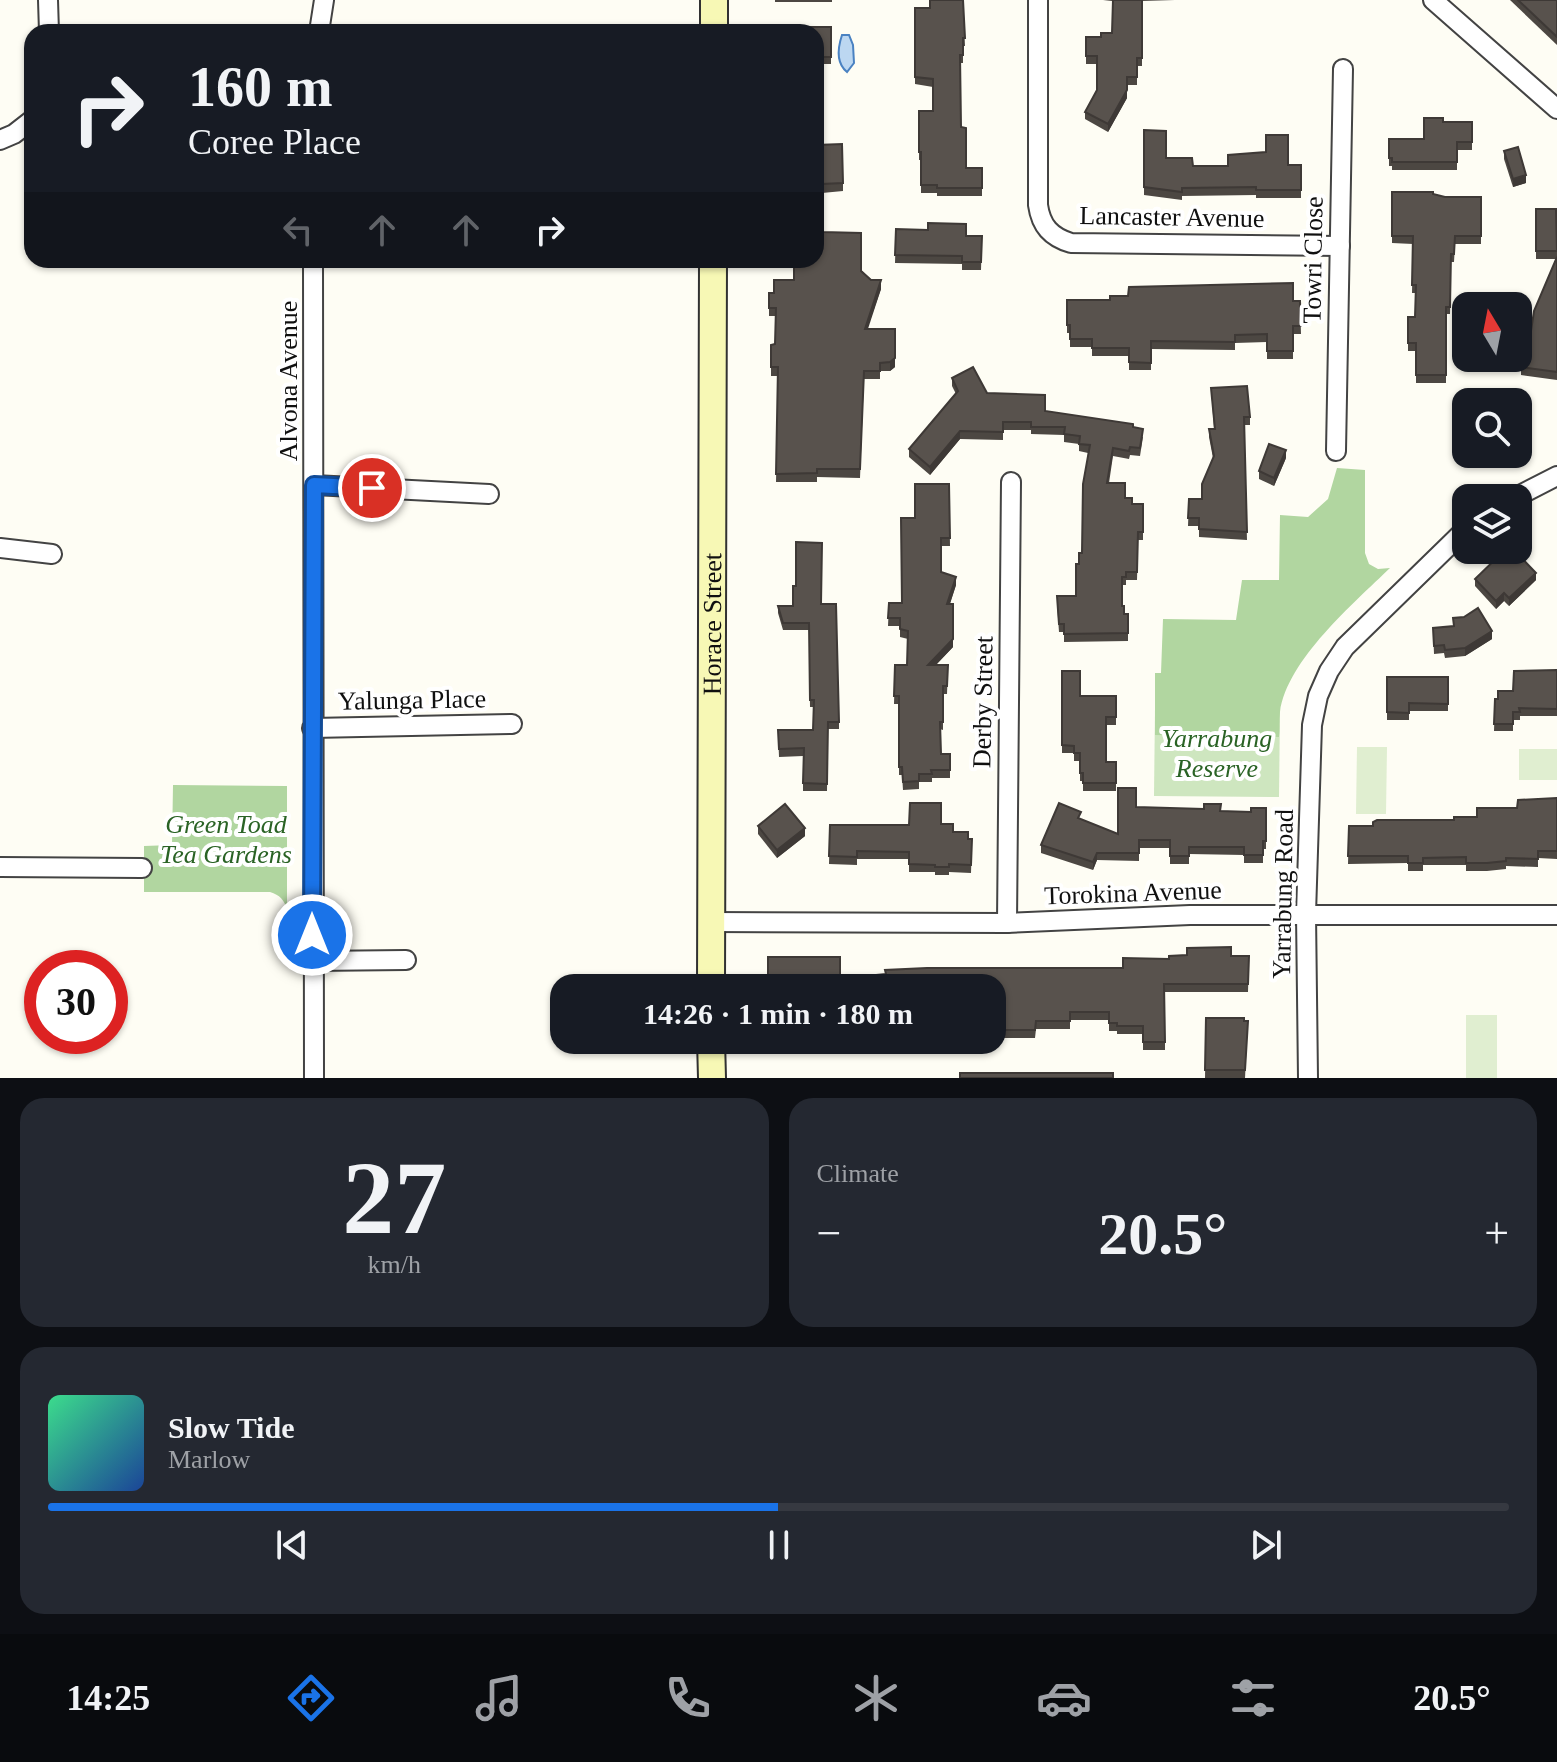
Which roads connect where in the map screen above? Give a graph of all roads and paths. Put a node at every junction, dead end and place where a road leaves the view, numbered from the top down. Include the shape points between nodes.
1 (48, 0) edge
2 (324, 0) edge
3 (714, 0) edge
4 (1038, 0) edge
5 (1433, 0) edge
6 (49, 24) edge
7 (320, 24) edge
8 (714, 24) edge
9 (1343, 69) dead end
10 (1557, 109) edge
11 (24, 126) edge
12 (0, 140) edge
13 (1340, 246) junction
14 (313, 268) edge
15 (713, 268) edge
16 (1336, 451) dead end
17 (1557, 476) edge
18 (1011, 482) dead end
19 (314, 485) junction
20 (1532, 489) edge
21 (489, 494) dead end
22 (1452, 543) edge
23 (0, 548) edge
24 (52, 554) dead end
25 (512, 724) dead end
26 (312, 728) junction
27 (0, 867) edge
28 (142, 868) dead end
29 (1306, 914) junction
30 (1557, 915) edge
31 (710, 922) junction
32 (1007, 923) junction
33 (406, 960) dead end
34 (312, 961) junction
35 (711, 974) edge
36 (711, 1054) edge
37 (314, 1078) edge
38 (712, 1078) edge
39 (1308, 1078) edge

1 - 6 street
2 - 7 street
3 - 8 main road
4 - 13 street, Lancaster Avenue via 1038,205 1040,219 1058,239
5 - 10 street
9 - 13 street, Towri Close
11 - 12 street
13 - 16 street, Towri Close
14 - 19 street, Alvona Avenue
15 - 31 main road, Horace Street
17 - 20 street
18 - 32 street, Derby Street
19 - 21 street
19 - 26 street, Alvona Avenue
22 - 29 street, Yarrabung Road via 1345,647 1318,696 1312,725
23 - 24 street
25 - 26 street, Yalunga Place
26 - 34 street, Alvona Avenue
27 - 28 street
29 - 30 street, Torokina Avenue
29 - 32 street, Torokina Avenue
29 - 39 street, Yarrabung Road
31 - 32 street, Torokina Avenue
31 - 35 main road, Horace Street
33 - 34 street
34 - 37 street, Alvona Avenue
36 - 38 main road

